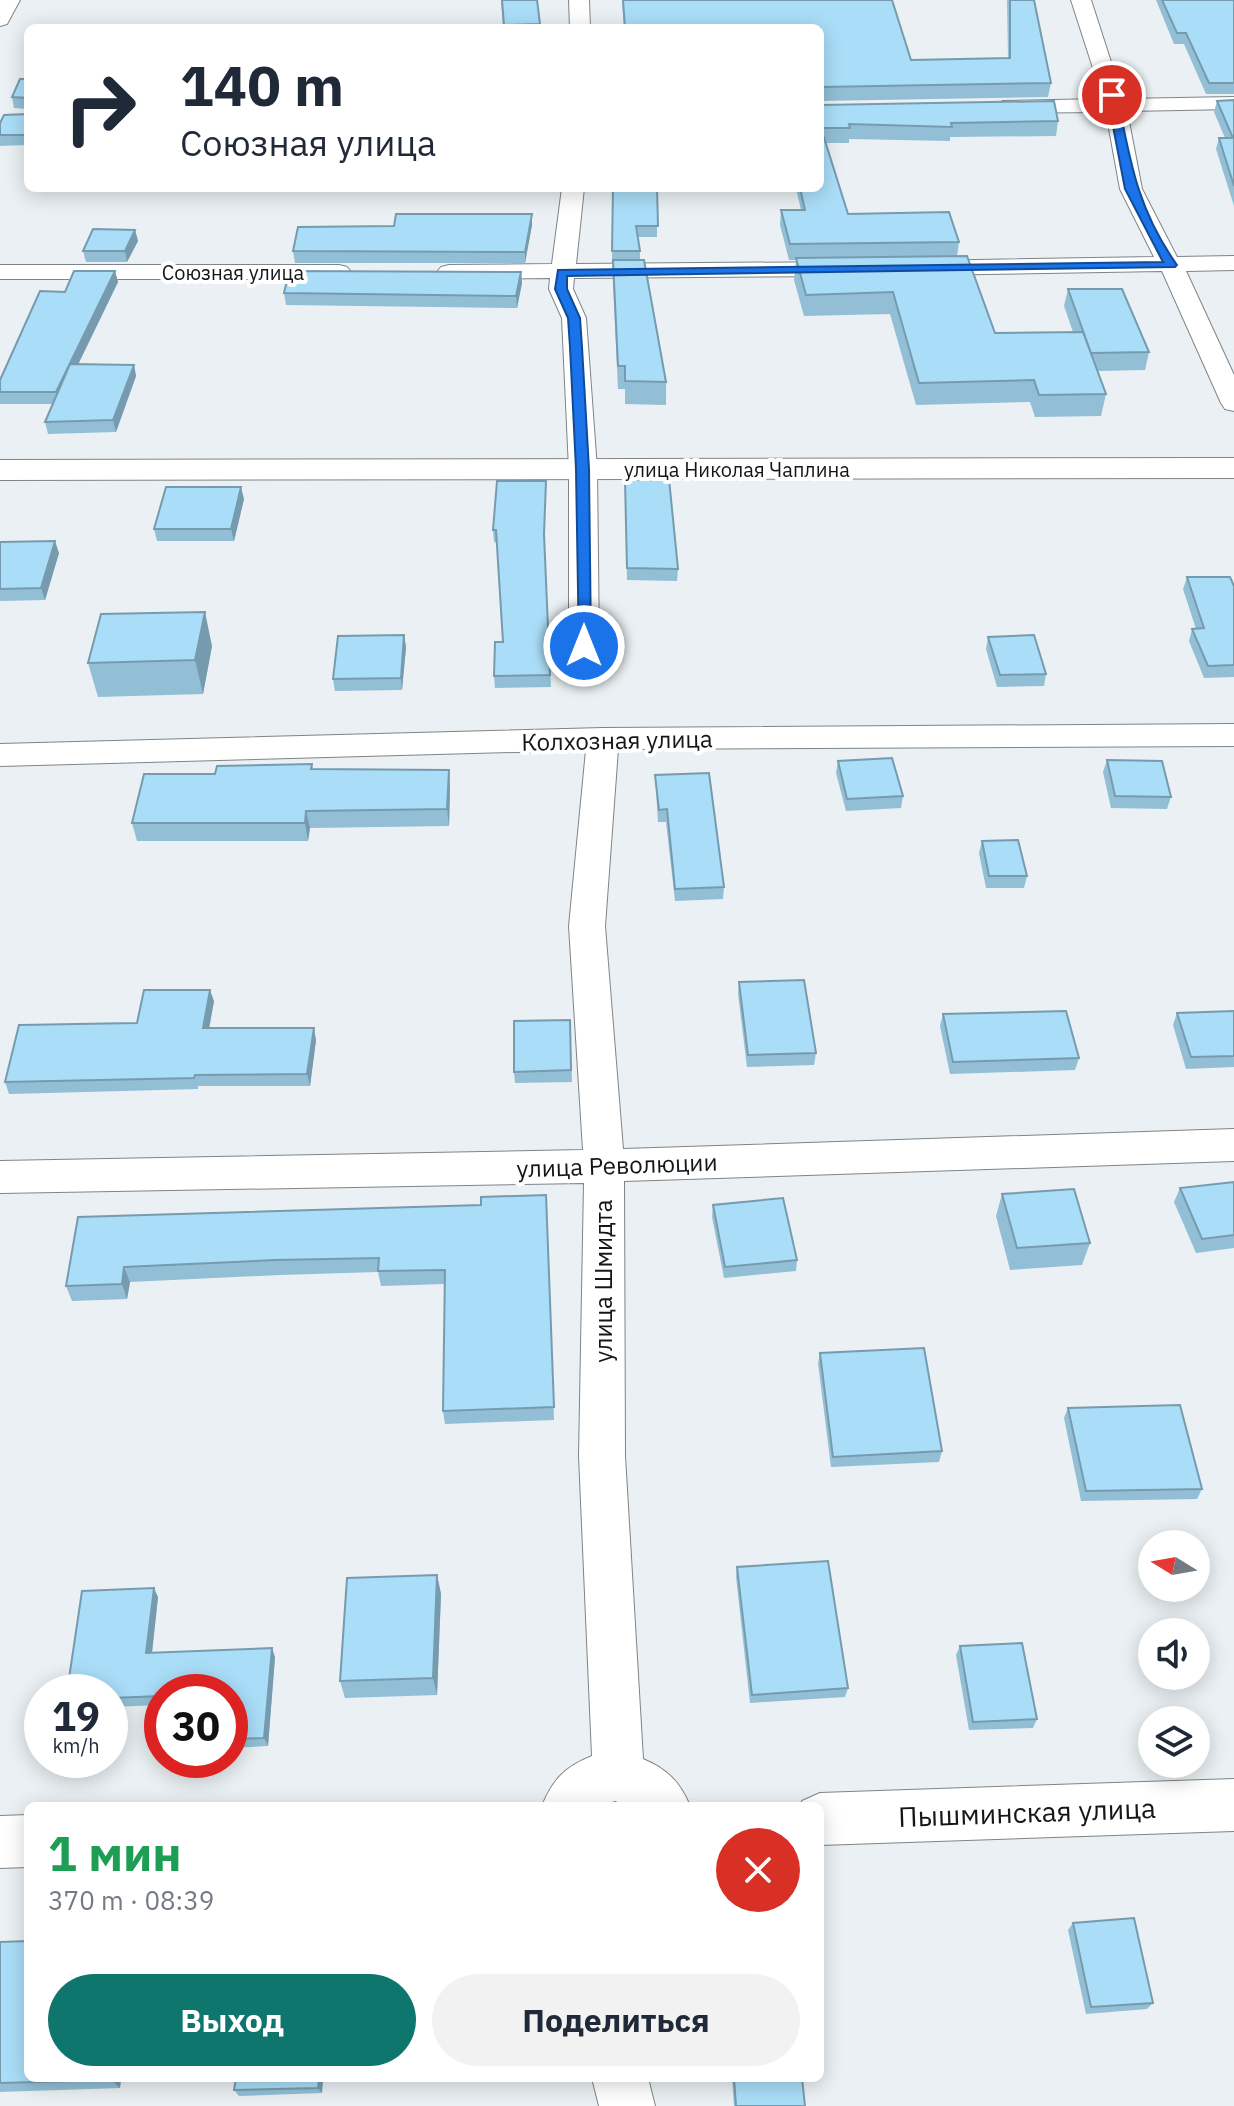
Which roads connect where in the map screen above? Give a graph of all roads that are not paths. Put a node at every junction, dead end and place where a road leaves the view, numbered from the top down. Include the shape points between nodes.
1 (10, 0) edge
2 (579, 0) edge
3 (1081, 0) edge
4 (0, 20) edge
5 (580, 24) edge
6 (1234, 103) edge
7 (1115, 105) junction
8 (975, 107) edge
9 (572, 192) edge
10 (1234, 263) edge
11 (1171, 265) junction
12 (895, 268) edge
13 (864, 269) edge
14 (0, 272) edge
15 (358, 272) edge
16 (420, 272) edge
17 (562, 273) junction
18 (1234, 403) edge
19 (1234, 468) edge
20 (583, 469) junction
21 (0, 470) edge
22 (584, 646) dead end
23 (1234, 735) edge
24 (603, 739) junction
25 (0, 755) edge
26 (1234, 1145) edge
27 (604, 1166) junction
28 (0, 1177) edge
29 (618, 1775) junction
30 (571, 1802) edge
31 (661, 1802) edge
32 (1234, 1805) edge
33 (824, 1819) edge
34 (24, 1841) edge
35 (0, 1842) edge
36 (621, 2082) edge
37 (627, 2106) edge

1 - 4 street
2 - 5 street
3 - 7 street
6 - 7 street
7 - 8 street
7 - 11 street via 1131,189
9 - 17 street
10 - 11 street
11 - 12 street
11 - 18 street
13 - 17 street
14 - 15 street, Союзная улица
16 - 17 street
17 - 20 street via 561,289 574,318
19 - 20 street, улица Николая Чаплина
20 - 21 street, улица Николая Чаплина
20 - 22 street
23 - 24 street, Колхозная улица
24 - 25 street, Колхозная улица
24 - 27 street, улица Шмидта via 587,926
26 - 27 street, улица Революции
27 - 28 street, улица Революции
27 - 29 street, улица Шмидта via 602,1456
29 - 30 street via 583,1786
29 - 31 street via 652,1790
32 - 33 street, Пышминская улица
34 - 35 street
36 - 37 street

